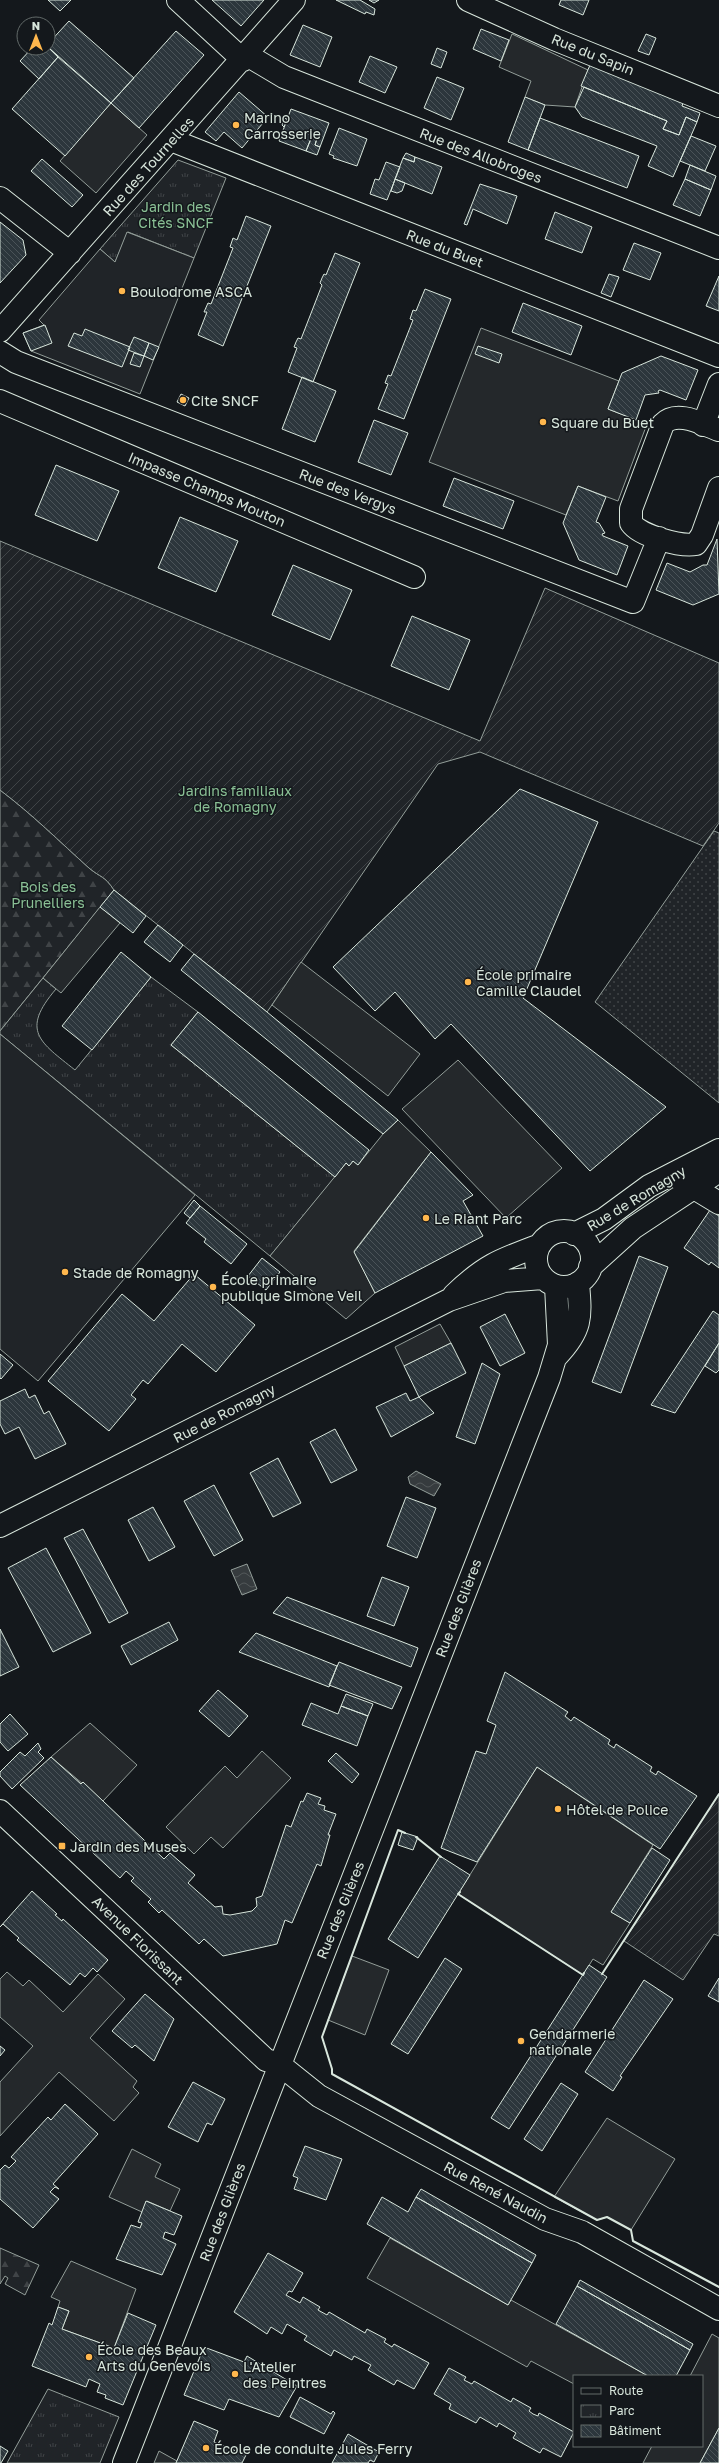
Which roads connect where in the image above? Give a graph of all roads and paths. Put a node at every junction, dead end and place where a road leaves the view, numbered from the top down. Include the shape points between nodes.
1 (178, 0) edge
2 (294, 0) edge
3 (468, 0) edge
4 (245, 57) junction
5 (719, 106) edge
6 (171, 140) junction
7 (0, 198) edge
8 (719, 248) edge
9 (70, 252) junction
10 (0, 331) edge
11 (0, 352) edge
12 (719, 356) edge
13 (719, 384) edge
14 (0, 401) edge
15 (711, 427) edge
16 (719, 488) edge
17 (659, 538) junction
18 (414, 577) dead end
19 (719, 1150) edge
20 (719, 1171) edge
21 (672, 1174) junction
22 (693, 1187) junction
23 (719, 1203) edge
24 (574, 1234) junction
25 (540, 1245) junction
26 (584, 1275) junction
27 (549, 1282) junction
28 (449, 1300) junction
29 (556, 1357) junction
30 (0, 1526) edge
31 (0, 1811) edge
32 (279, 2064) junction
33 (719, 2308) edge
34 (124, 2463) edge

1 - 4 street, Rue des Allobroges
2 - 4 street, Rue des Tournelles
3 - 5 street, Rue du Sapin via 542,34
4 - 6 street, Rue des Tournelles
4 - 8 street, Rue des Allobroges via 284,77
6 - 9 street, Rue des Tournelles
6 - 12 street, Rue du Buet
7 - 9 street
9 - 10 street, Rue des Tournelles
11 - 17 street, Rue des Vergys via 16,362 634,602
13 - 15 street
14 - 18 street, Impasse Champs Mouton
15 - 17 street via 680,418 671,419 663,424 630,509 629,518 633,526
16 - 17 street via 702,535 696,544 683,545
19 - 21 street, Rue de Romagny
20 - 22 street, Rue de Romagny
21 - 22 street
21 - 24 street, Rue de Romagny via 642,1191 604,1219
22 - 23 street
22 - 26 street, Rue de Romagny via 622,1236
24 - 25 street via 556,1233
24 - 26 street via 588,1247 591,1255
25 - 27 street via 536,1264
25 - 28 street, Rue de Romagny via 483,1269
26 - 27 street via 567,1287
26 - 29 street, Rue des Glières via 579,1325 570,1343
27 - 28 street, Rue de Romagny via 504,1281
27 - 29 street, Rue des Glières via 560,1338
28 - 30 street, Rue de Romagny
29 - 32 street, Rue des Glières
31 - 32 street, Avenue Florissant via 266,2060
32 - 33 street, Rue René Naudin via 319,2096 545,2219 582,2232
32 - 34 street, Rue des Glières

